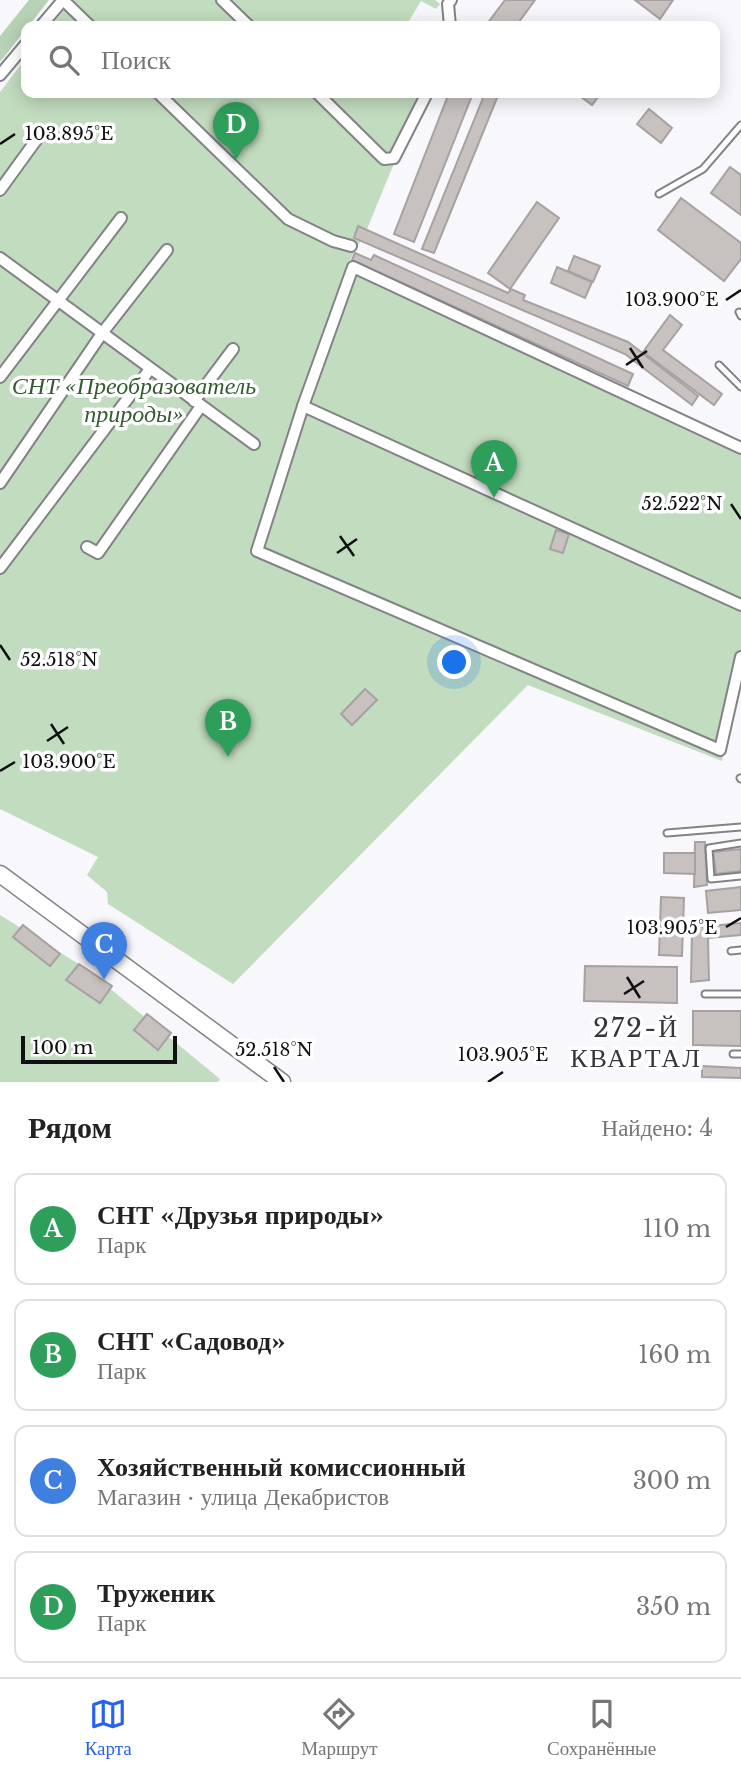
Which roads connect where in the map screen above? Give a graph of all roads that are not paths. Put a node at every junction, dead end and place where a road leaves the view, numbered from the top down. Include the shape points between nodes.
1 (63, 0) edge
2 (222, 0) edge
3 (451, 0) edge
4 (45, 21) edge
5 (85, 21) edge
6 (244, 21) edge
7 (450, 21) edge
8 (21, 50) edge
9 (0, 75) edge
10 (163, 98) edge
11 (322, 98) edge
12 (424, 98) edge
13 (741, 125) edge
14 (37, 139) dead end
15 (0, 190) edge
16 (659, 194) dead end
17 (121, 218) dead end
18 (351, 246) dead end
19 (166, 250) dead end
20 (0, 258) edge
21 (58, 300) junction
22 (103, 332) junction
23 (233, 349) dead end
24 (719, 365) dead end
25 (150, 369) junction
26 (0, 377) edge
27 (741, 387) edge
28 (198, 404) junction
29 (303, 406) junction
30 (254, 444) dead end
31 (741, 448) edge
32 (0, 483) edge
33 (87, 547) dead end
34 (0, 568) edge
35 (741, 605) edge
36 (741, 657) edge
37 (741, 827) edge
38 (667, 833) dead end
39 (741, 844) edge
40 (0, 874) edge
41 (741, 876) edge
42 (741, 950) edge
43 (731, 951) dead end
44 (705, 994) dead end
45 (741, 994) edge
46 (733, 1054) dead end
47 (741, 1054) edge
48 (282, 1082) edge

1 - 4 street
1 - 5 street
2 - 6 street
3 - 7 street
8 - 9 street
10 - 18 street via 288,219
11 - 12 street via 384,159 394,158
13 - 16 lane via 703,169
14 - 15 street
17 - 21 street
19 - 22 street
20 - 21 street
21 - 22 street
21 - 26 street
22 - 25 street
22 - 32 street
23 - 28 street
24 - 27 lane
25 - 28 street
25 - 34 street
28 - 30 street
28 - 33 street via 98,553
29 - 31 street via 353,267
29 - 35 street
29 - 36 street via 257,551 720,750
37 - 38 lane
39 - 41 lane via 709,848 711,880
40 - 48 street
42 - 43 lane
44 - 45 lane
46 - 47 lane

